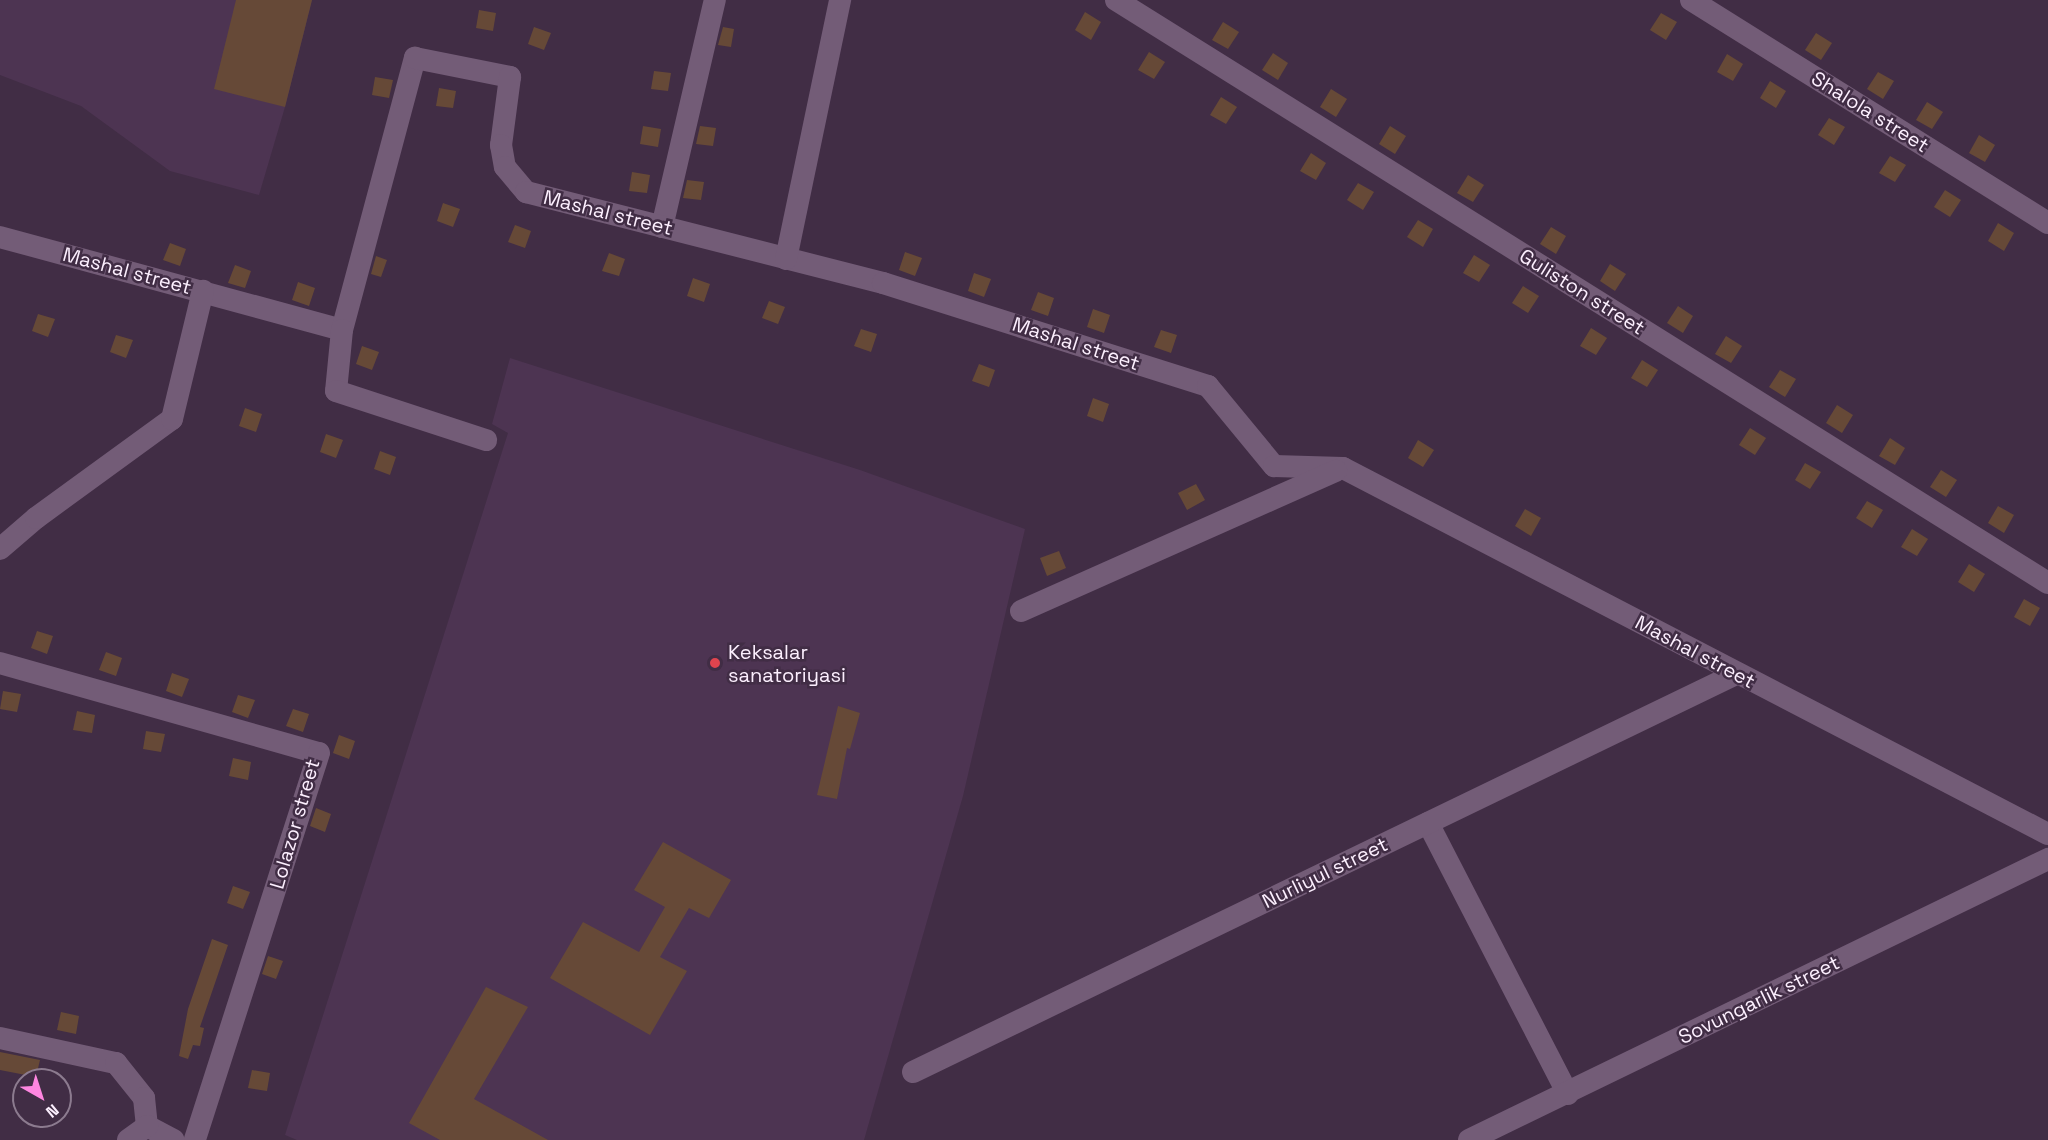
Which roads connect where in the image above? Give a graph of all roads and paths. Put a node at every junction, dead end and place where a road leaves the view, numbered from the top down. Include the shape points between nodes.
1 (715, 0) edge
2 (840, 0) edge
3 (1116, 0) edge
4 (1691, 0) edge
5 (2048, 223) edge
6 (662, 227) junction
7 (0, 237) edge
8 (786, 259) junction
9 (203, 291) junction
10 (342, 330) junction
11 (486, 440) dead end
12 (1343, 468) junction
13 (0, 549) edge
14 (2048, 583) edge
15 (1021, 611) dead end
16 (0, 663) edge
17 (1736, 674) junction
18 (1428, 823) junction
19 (2048, 834) edge
20 (2048, 860) edge
21 (0, 1038) edge
22 (913, 1072) dead end
23 (1568, 1094) junction
24 (147, 1126) junction
25 (128, 1140) edge
26 (173, 1140) edge
27 (195, 1140) edge
28 (1469, 1140) edge

1 - 6 street
2 - 8 street
3 - 14 street, Guliston street
4 - 5 street, Shalola street
6 - 8 street, Mashal street
6 - 10 street, Mashal street via 526,192 505,167 501,145 510,77 415,58
7 - 9 street, Mashal street
8 - 12 street, Mashal street via 884,284 1208,386 1274,466
9 - 10 street, Mashal street
9 - 13 street via 172,419 36,518
10 - 11 street via 336,391
12 - 15 street
12 - 17 street, Mashal street
16 - 27 street, Lolazor street via 319,753
17 - 18 street, Nurliyul street
17 - 19 street, Mashal street
18 - 22 street, Nurliyul street
18 - 23 street
20 - 23 street, Sovungarlik street
21 - 24 street via 116,1063 144,1098
23 - 28 street, Sovungarlik street
24 - 25 street
24 - 26 street

